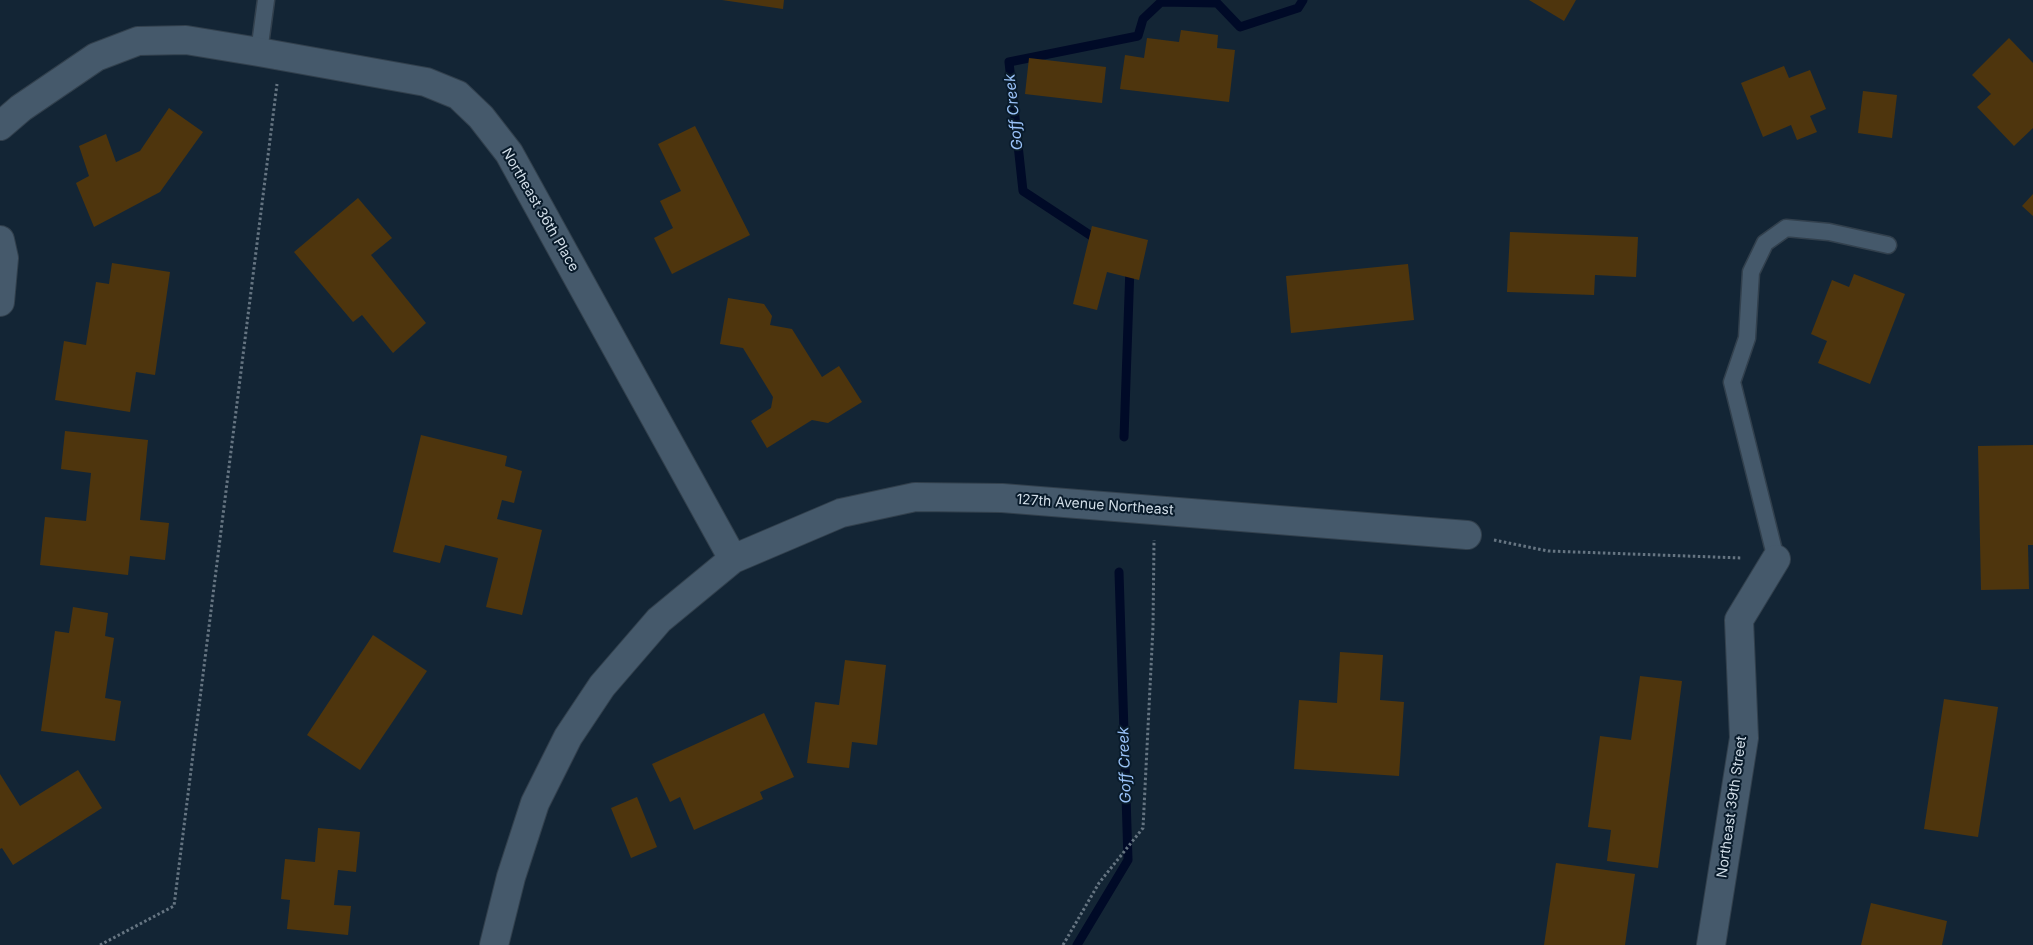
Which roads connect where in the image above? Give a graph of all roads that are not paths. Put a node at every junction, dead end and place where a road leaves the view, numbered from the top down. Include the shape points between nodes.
1 (266, 0) edge
2 (269, 53) junction
3 (0, 126) edge
4 (0, 240) edge
5 (1888, 245) dead end
6 (0, 302) edge
7 (1467, 535) road end
8 (733, 559) junction
9 (1776, 559) joint
10 (494, 945) edge
11 (1712, 945) edge

1 - 2 lane
2 - 3 street, Northeast 36th Place via 186,40 138,41 96,58 21,108
2 - 8 street, Northeast 36th Place via 426,82 458,95 482,117 530,189
4 - 6 street via 4,258
5 - 9 lane via 1830,232 1786,228 1765,243 1751,272 1747,338 1732,382
7 - 8 street, 127th Avenue Northeast via 1002,498 915,497 841,513
8 - 10 street, 127th Avenue Northeast via 659,620 602,686 568,737 535,803 511,877
9 - 11 street, Northeast 39th Street via 1739,620 1744,738

